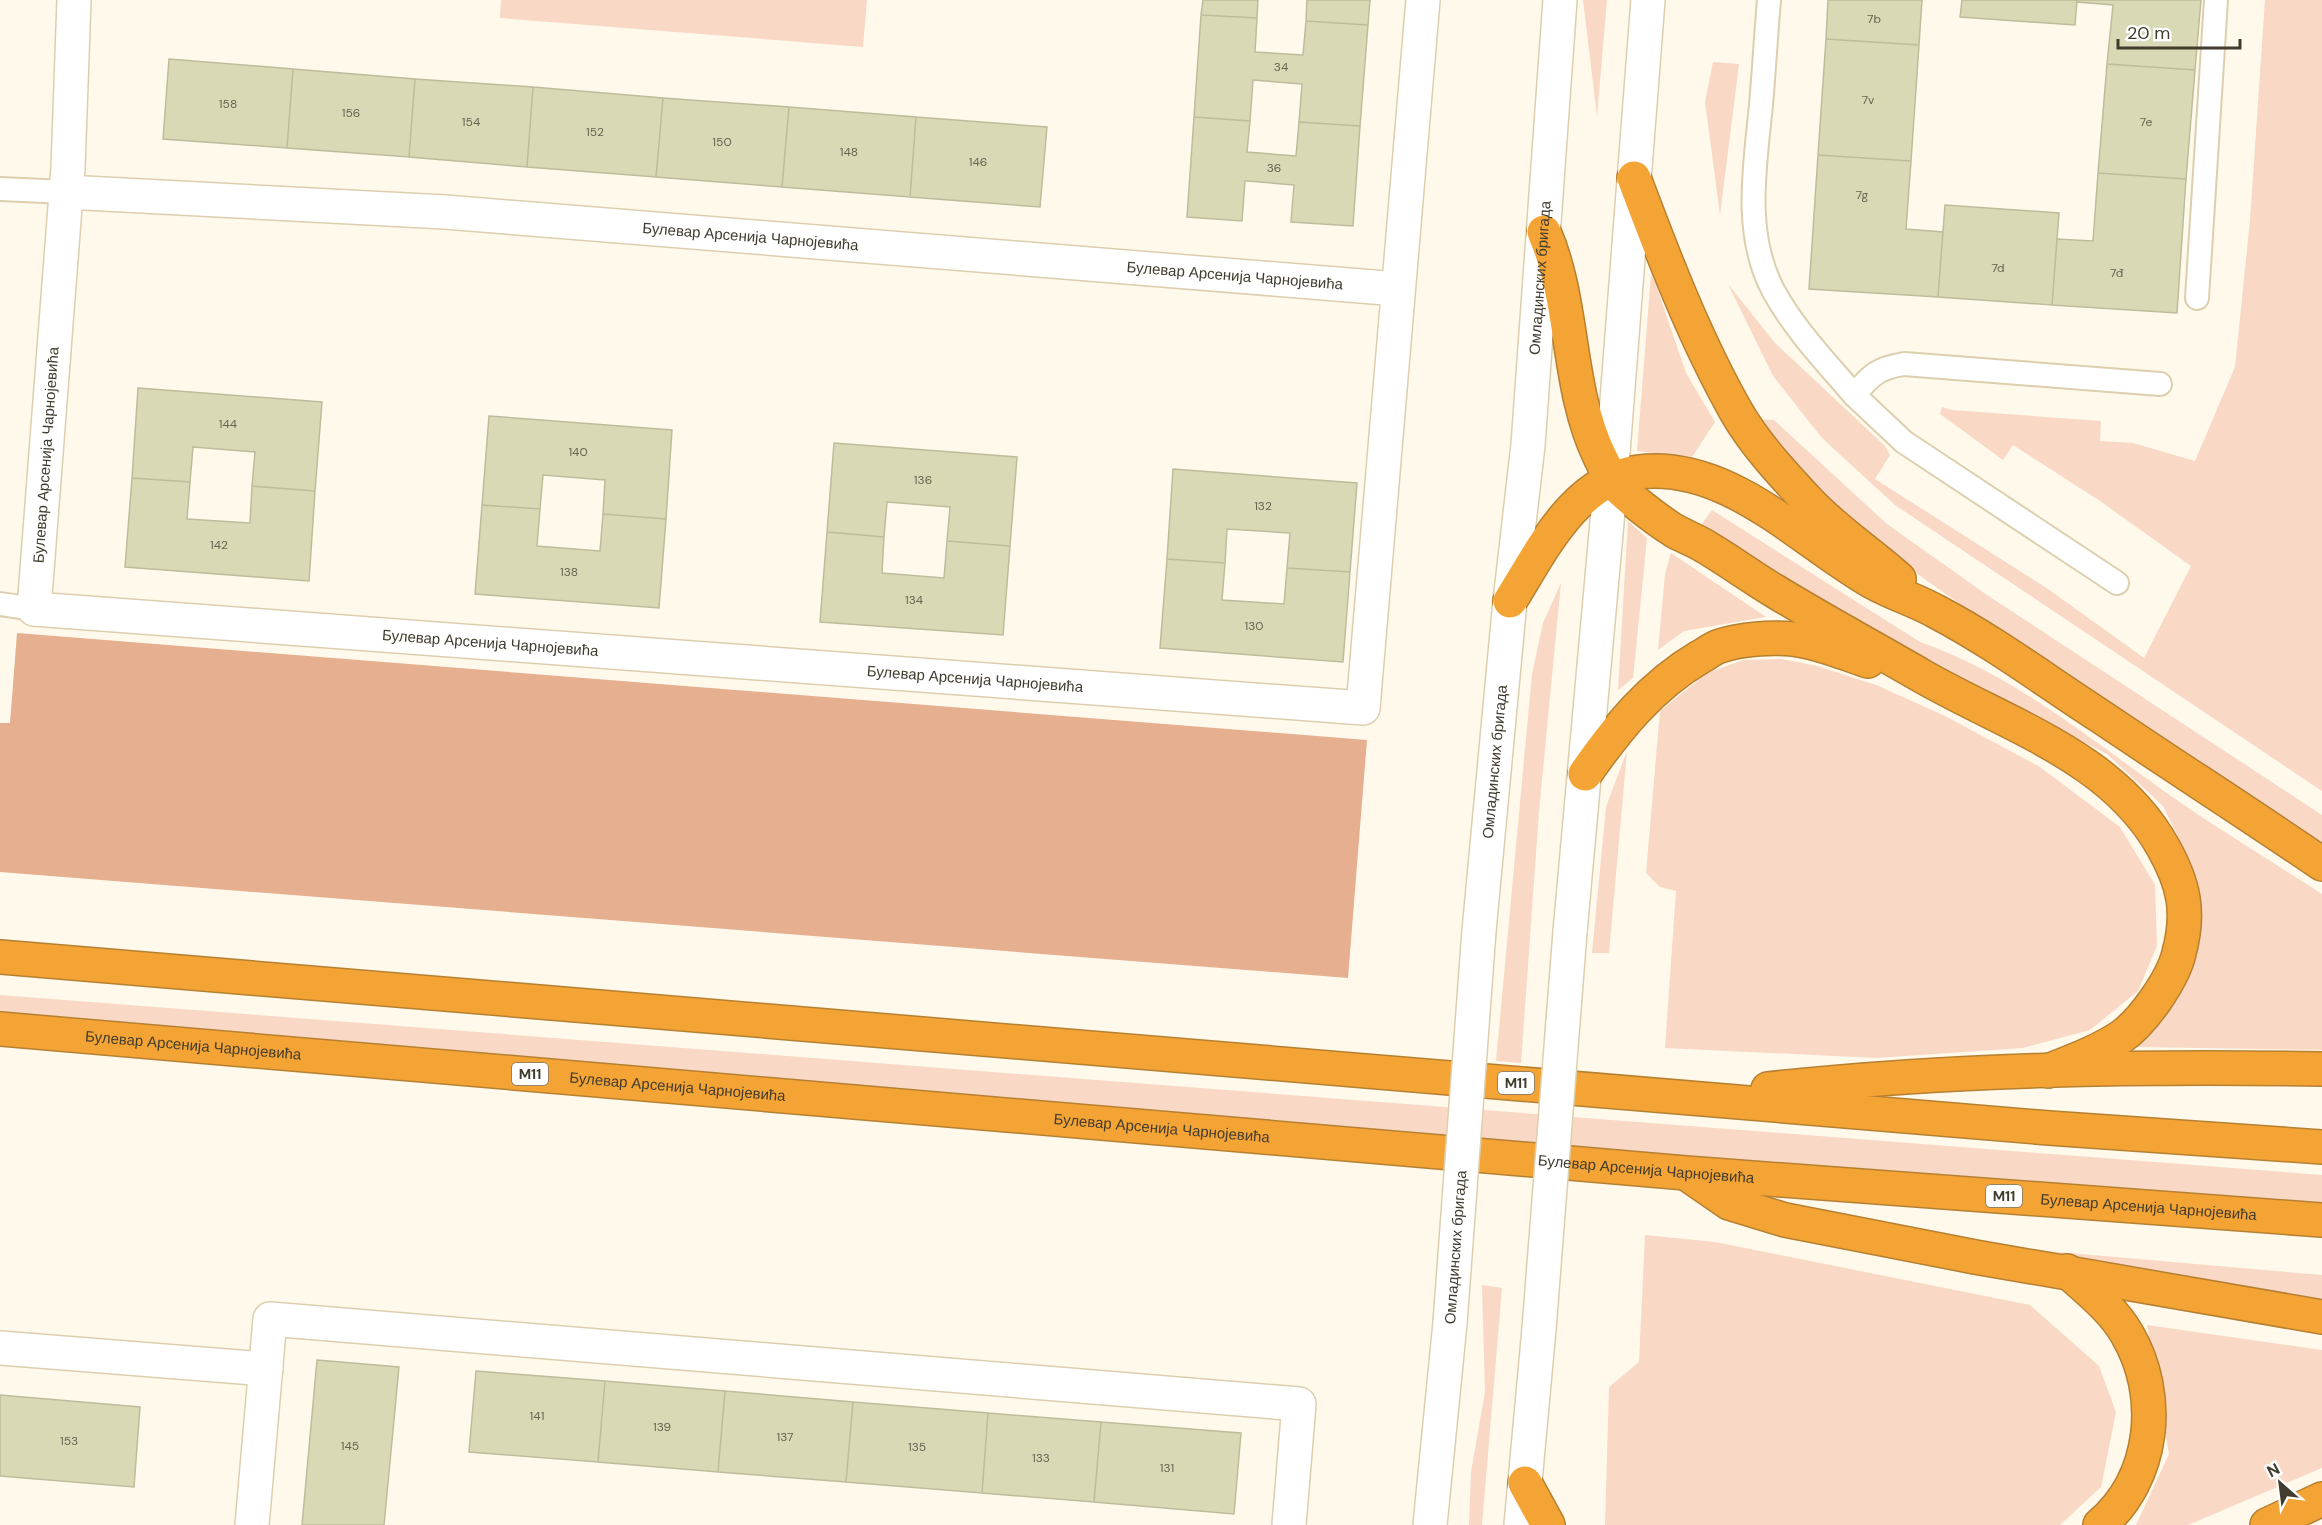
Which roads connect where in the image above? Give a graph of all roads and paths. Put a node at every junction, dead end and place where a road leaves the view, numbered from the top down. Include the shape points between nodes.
1 (75, 0) edge
2 (1423, 0) edge
3 (1560, 0) edge
4 (1648, 0) edge
5 (1769, 0) edge
6 (2216, 0) edge
7 (1634, 178) junction
8 (0, 189) edge
9 (66, 192) junction
10 (1544, 232) junction
11 (1398, 289) junction
12 (2197, 298) dead end
13 (2160, 384) dead end
14 (1854, 395) junction
15 (1611, 478) junction
16 (2117, 583) dead end
17 (1510, 601) junction
18 (0, 604) edge
19 (34, 609) junction
20 (1937, 611) junction
21 (1934, 683) junction
22 (1585, 774) junction
23 (2322, 864) edge
24 (0, 957) edge
25 (0, 1029) edge
26 (2322, 1069) edge
27 (2048, 1071) junction
28 (1695, 1097) junction
29 (2322, 1148) edge
30 (1686, 1173) junction
31 (2322, 1220) edge
32 (2067, 1271) junction
33 (2322, 1317) edge
34 (0, 1348) edge
35 (266, 1369) junction
36 (1525, 1483) junction
37 (2322, 1499) edge
38 (252, 1525) edge
39 (1289, 1525) edge
40 (1430, 1525) edge
41 (1521, 1525) edge
42 (1548, 1525) edge
43 (2100, 1525) edge
44 (2266, 1525) edge

1 - 9 street, Булевар Арсенија Чарнојевића
2 - 11 street
3 - 10 street, Омладинских бригада
4 - 7 street
5 - 14 lane via 1753,188 1757,246 1772,288 1785,309
6 - 12 lane
7 - 15 street
7 - 20 highway via 1707,355 1738,414 1775,465 1808,501
8 - 9 lane
9 - 11 street, Булевар Арсенија Чарнојевића via 445,212
9 - 19 street, Булевар Арсенија Чарнојевића
10 - 15 highway via 1561,284 1591,439
10 - 17 street, Омладинских бригада via 1528,445
11 - 19 street, Булевар Арсенија Чарнојевића via 1363,708
13 - 14 lane via 1904,364 1871,375
14 - 16 lane via 1904,442
15 - 17 highway via 1584,496 1566,517
15 - 20 highway via 1662,471 1704,479 1758,505 1868,580
15 - 21 highway via 1672,530
15 - 22 street
17 - 40 street, Омладинских бригада, bridge
18 - 19 lane
20 - 23 highway
21 - 22 highway via 1793,639 1720,646 1650,693 1613,733
21 - 27 highway via 2052,745 2105,778 2154,831 2173,864 2186,904 2176,968 2159,996 2123,1036
22 - 36 street, bridge
24 - 28 highway, M11
25 - 30 highway, Булевар Арсенија Чарнојевића / M11
26 - 27 highway via 2172,1067
27 - 28 highway via 1831,1082
28 - 29 highway, M11
30 - 31 highway, Булевар Арсенија Чарнојевића / M11
30 - 32 highway via 1729,1203 1785,1220
32 - 33 highway
32 - 43 highway via 2107,1308 2127,1333 2143,1366 2150,1400 2146,1453 2129,1491
34 - 35 street
35 - 38 street
35 - 39 street via 270,1319 1299,1404
36 - 41 street
36 - 42 highway
37 - 44 highway

